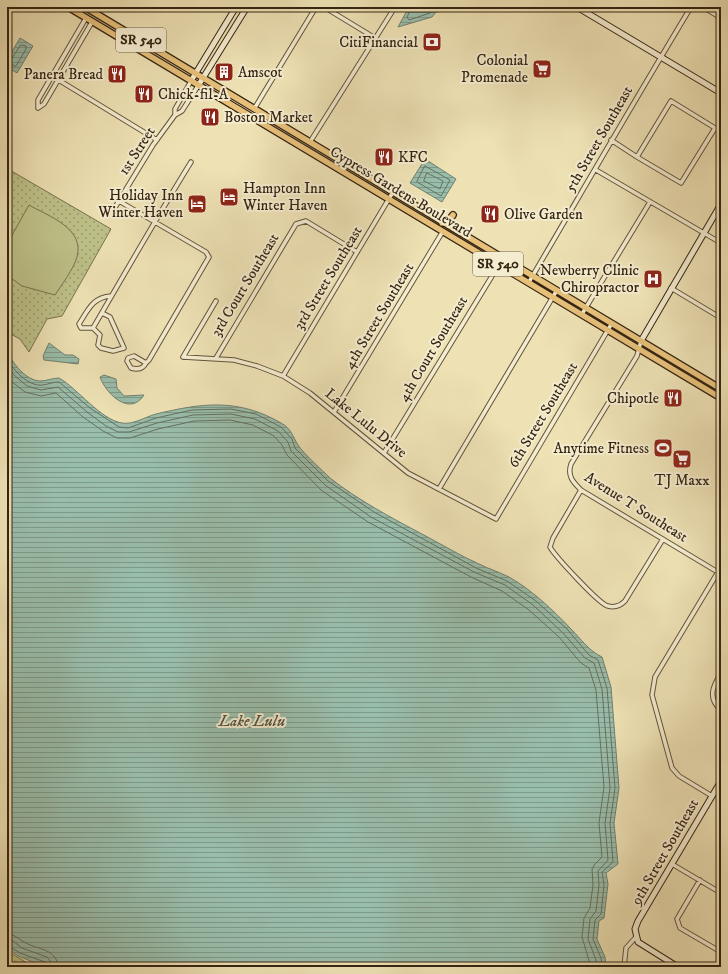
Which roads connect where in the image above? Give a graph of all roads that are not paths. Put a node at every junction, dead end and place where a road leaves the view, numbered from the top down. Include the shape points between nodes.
1 (68, 7) edge
2 (85, 7) edge
3 (99, 7) edge
4 (236, 7) edge
5 (247, 7) edge
6 (316, 7) edge
7 (324, 7) edge
8 (395, 7) edge
9 (577, 7) edge
10 (692, 7) edge
11 (703, 7) edge
12 (96, 13) junction
13 (86, 18) junction
14 (721, 18) edge
15 (92, 22) junction
16 (375, 38) junction
17 (661, 57) junction
18 (196, 74) junction
19 (52, 76) junction
20 (203, 78) junction
21 (58, 80) junction
22 (191, 81) junction
23 (198, 86) junction
24 (721, 93) edge
25 (254, 109) junction
26 (175, 115) junction
27 (252, 117) junction
28 (281, 125) junction
29 (276, 131) junction
30 (157, 140) junction
31 (611, 140) junction
32 (310, 142) junction
33 (636, 157) junction
34 (191, 162) dead end
35 (596, 170) junction
36 (393, 192) junction
37 (389, 198) junction
38 (118, 202) junction
39 (650, 202) junction
40 (721, 204) edge
41 (114, 209) dead end
42 (453, 215) dead end
43 (417, 216) junction
44 (155, 222) junction
45 (444, 223) junction
46 (444, 231) junction
47 (703, 234) junction
48 (470, 238) junction
49 (721, 244) edge
50 (357, 252) junction
51 (503, 258) junction
52 (499, 264) junction
53 (533, 276) junction
54 (529, 282) junction
55 (671, 288) junction
56 (557, 290) junction
57 (112, 296) junction
58 (553, 297) junction
59 (216, 301) dead end
60 (586, 308) junction
61 (102, 313) junction
62 (582, 314) junction
63 (721, 318) edge
64 (612, 323) junction
65 (93, 328) junction
66 (608, 330) junction
67 (641, 341) junction
68 (639, 348) junction
69 (216, 358) junction
70 (146, 362) junction
71 (674, 369) junction
72 (283, 376) junction
73 (719, 388) edge
74 (721, 397) edge
75 (334, 412) junction
76 (384, 454) junction
77 (439, 489) junction
78 (581, 490) junction
79 (496, 519) joint
80 (663, 539) junction
81 (719, 573) edge
82 (721, 673) edge
83 (721, 710) edge
84 (721, 781) edge
85 (712, 796) junction
86 (672, 864) junction
87 (700, 880) junction
88 (721, 893) edge
89 (636, 937) junction
90 (721, 952) edge
91 (671, 965) edge
92 (624, 967) edge
93 (678, 967) edge

1 - 13 main road, Cypress Gardens Boulevard / SR 540
2 - 12 main road, Cypress Gardens Boulevard / SR 540
3 - 12 street
4 - 18 street
5 - 20 street
6 - 25 street
7 - 16 street
8 - 16 street
9 - 17 street
10 - 17 street, 5th Street Southeast
11 - 14 street
12 - 18 main road, Cypress Gardens Boulevard / SR 540
13 - 15 main road, Cypress Gardens Boulevard / SR 540
13 - 19 street
15 - 21 street
15 - 22 main road, Cypress Gardens Boulevard / SR 540
16 - 32 street
17 - 24 street
17 - 31 street, 5th Street Southeast
18 - 20 main road, Cypress Gardens Boulevard / SR 540
18 - 22 street
19 - 21 street
19 - 21 street via 38,100 38,108 44,104
20 - 23 street
20 - 25 main road, Cypress Gardens Boulevard / SR 540
21 - 30 street
22 - 23 main road, Cypress Gardens Boulevard / SR 540
22 - 26 street, 1st Street via 174,109
23 - 26 street, 1st Street via 182,111
23 - 27 main road, Cypress Gardens Boulevard / SR 540
25 - 28 main road, Cypress Gardens Boulevard / SR 540
26 - 30 street, 1st Street
27 - 28 main road via 257,115
27 - 29 main road, Cypress Gardens Boulevard / SR 540
28 - 32 main road, Cypress Gardens Boulevard / SR 540
29 - 32 main road
29 - 37 main road, Cypress Gardens Boulevard / SR 540
30 - 38 street, 1st Street
31 - 33 street
31 - 35 street, 5th Street Southeast
32 - 36 main road, Cypress Gardens Boulevard / SR 540
33 - 33 street via 681,184 715,128 671,101
34 - 44 street
35 - 39 street
35 - 53 street, 5th Street Southeast
36 - 37 street, 3rd Street Southeast
36 - 45 main road, Cypress Gardens Boulevard / SR 540
37 - 43 main road, Cypress Gardens Boulevard / SR 540
37 - 50 street, 3rd Street Southeast
38 - 41 street, 1st Street
38 - 44 street
39 - 47 street
39 - 60 street
40 - 47 street
42 - 45 main road
43 - 45 main road
43 - 46 main road, Cypress Gardens Boulevard / SR 540
44 - 57 street
44 - 70 street via 206,252 209,257
45 - 48 main road, Cypress Gardens Boulevard / SR 540
46 - 48 main road
46 - 52 main road, Cypress Gardens Boulevard / SR 540
46 - 75 street, 4th Street Southeast
47 - 49 street
47 - 55 street
48 - 51 main road, Cypress Gardens Boulevard / SR 540
50 - 69 street, 3rd Court Southeast via 306,221 296,224
50 - 72 street, 3rd Street Southeast
51 - 52 street, 4th Court Southeast
51 - 53 main road, Cypress Gardens Boulevard / SR 540
52 - 54 main road, Cypress Gardens Boulevard / SR 540
52 - 76 street, 4th Court Southeast
53 - 54 street, 5th Street Southeast
53 - 56 main road, Cypress Gardens Boulevard / SR 540
54 - 58 main road, Cypress Gardens Boulevard / SR 540
55 - 63 street
55 - 67 street
56 - 58 street
56 - 60 main road, Cypress Gardens Boulevard / SR 540
57 - 61 street
57 - 65 street via 93,303 80,324 80,328
58 - 62 main road, Cypress Gardens Boulevard / SR 540
58 - 77 street
59 - 69 street, Lake Lulu Drive via 183,357
60 - 62 street
60 - 64 main road, Cypress Gardens Boulevard / SR 540
61 - 65 street
61 - 65 street via 110,317 124,348 113,351 101,348 98,346 100,335
62 - 66 main road, Cypress Gardens Boulevard / SR 540
64 - 66 street, 6th Street Southeast
64 - 67 main road, Cypress Gardens Boulevard / SR 540
66 - 68 main road, Cypress Gardens Boulevard / SR 540
66 - 79 street, 6th Street Southeast
67 - 68 street, Avenue T Southeast
67 - 73 main road, Cypress Gardens Boulevard / SR 540
68 - 71 main road, Cypress Gardens Boulevard / SR 540
68 - 78 street, Avenue T Southeast via 570,468 571,480
69 - 72 street, Lake Lulu Drive via 257,366
70 - 70 street via 141,369 135,369 129,366 127,361 134,356
71 - 73 main road via 708,386
71 - 74 main road, Cypress Gardens Boulevard / SR 540
72 - 75 street, Lake Lulu Drive via 300,385
75 - 76 street, Lake Lulu Drive
76 - 77 street, Lake Lulu Drive via 408,473
77 - 79 street, Lake Lulu Drive
78 - 80 street, Avenue T Southeast
78 - 80 street via 550,547 606,605 616,607 625,601
80 - 81 street, Avenue T Southeast
81 - 85 street via 655,677 652,690 655,712 672,768 679,776
82 - 83 street via 712,692 713,701
84 - 85 street, 9th Street Southeast
85 - 86 street, 9th Street Southeast
86 - 87 street
86 - 89 street, 9th Street Southeast via 638,921
87 - 88 street
87 - 90 street via 679,916 678,923 680,928
89 - 91 street via 642,946
89 - 92 street via 626,948
91 - 93 street

